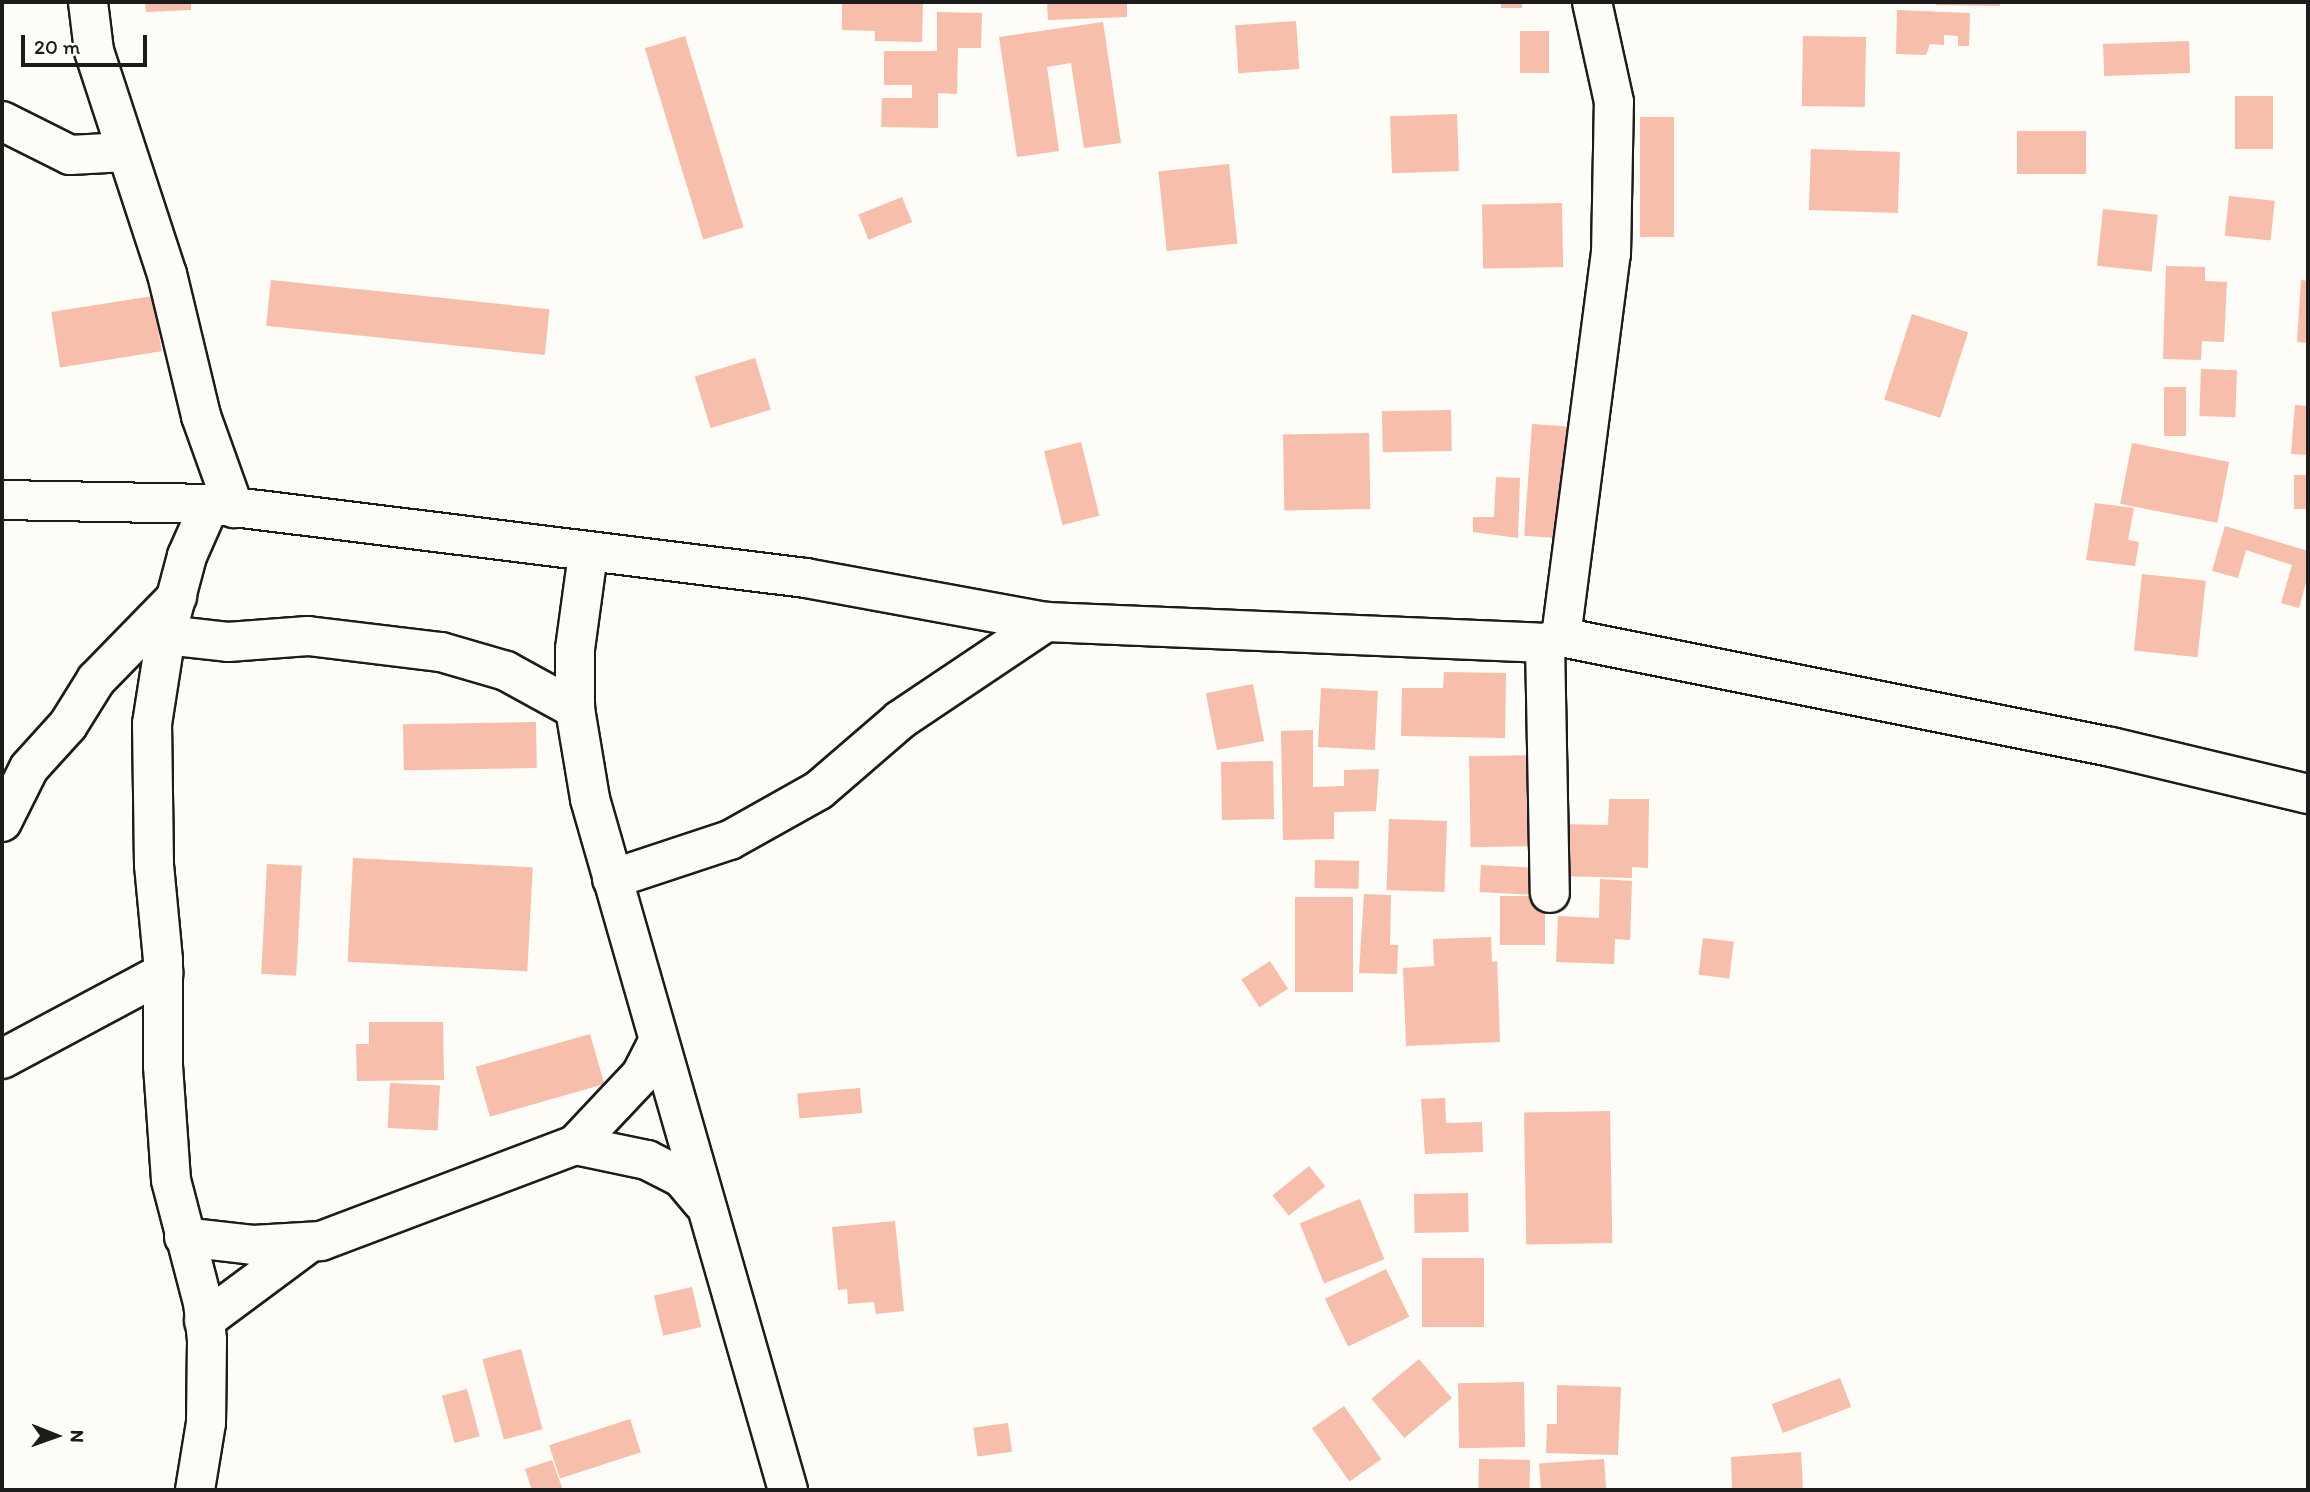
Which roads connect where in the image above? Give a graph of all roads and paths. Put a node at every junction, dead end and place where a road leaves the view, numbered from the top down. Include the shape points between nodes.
1 (88, 2) edge
2 (1592, 2) edge
3 (2, 121) edge
4 (126, 152) junction
5 (2, 500) edge
6 (222, 506) junction
7 (587, 554) junction
8 (177, 597) junction
9 (1046, 622) junction
10 (166, 635) junction
11 (1553, 640) junction
12 (575, 709) junction
13 (2308, 794) edge
14 (2, 822) edge
15 (612, 879) junction
16 (1550, 893) dead end
17 (163, 973) junction
18 (658, 1041) junction
19 (2, 1059) edge
20 (575, 1144) junction
21 (703, 1202) junction
22 (184, 1237) junction
23 (309, 1243) junction
24 (204, 1321) junction
25 (195, 1490) edge
26 (788, 1490) edge

1 - 4 street via 94,51
2 - 11 street via 1614,102 1611,254
3 - 4 street via 70,155
4 - 6 street via 167,274
5 - 6 street
6 - 7 street
6 - 8 street via 187,556
7 - 9 street via 806,578
7 - 12 street via 575,649
8 - 10 street
8 - 14 street via 96,680 68,725 29,768
9 - 11 street
9 - 15 street via 900,720 819,790 730,840
10 - 12 street via 228,642 308,636 441,652 506,671
10 - 17 street via 152,724
11 - 13 street via 2110,747
11 - 16 street
12 - 15 street via 590,799
15 - 18 street
17 - 19 street
17 - 22 street via 163,1066 171,1180
18 - 20 street via 641,1074
18 - 21 street
20 - 21 street via 648,1160 681,1177
20 - 23 street
21 - 26 street
22 - 23 street via 253,1245
22 - 24 street
23 - 24 street
24 - 25 street via 206,1423

